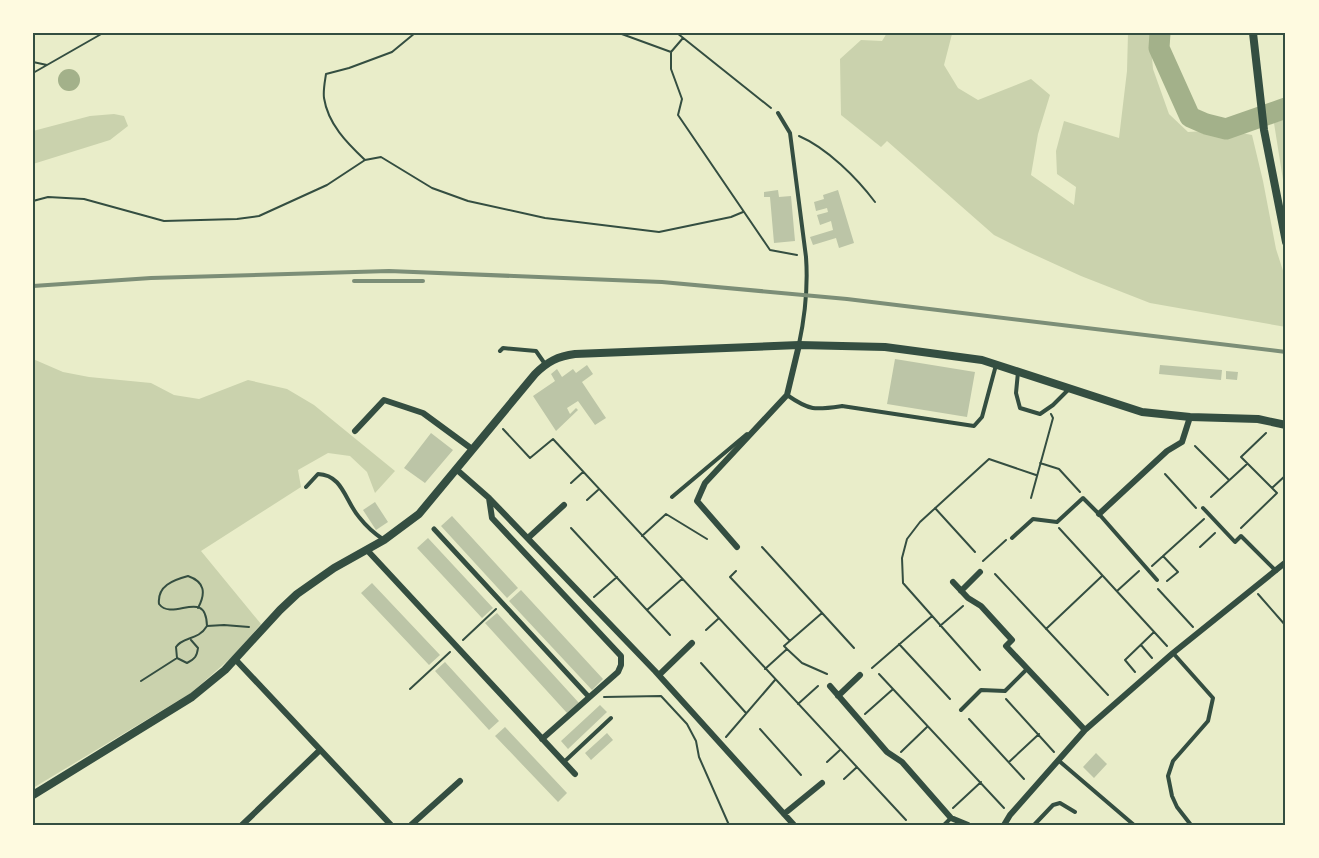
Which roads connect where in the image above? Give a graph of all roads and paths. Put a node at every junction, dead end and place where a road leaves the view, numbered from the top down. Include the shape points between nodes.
1 (103, 33) edge
2 (415, 33) edge
3 (619, 33) edge
4 (677, 33) edge
5 (1253, 33) edge
6 (683, 38) junction
7 (671, 52) junction
8 (33, 62) edge
9 (47, 65) junction
10 (33, 73) edge
11 (778, 113) joint
12 (790, 133) junction
13 (365, 160) junction
14 (33, 201) edge
15 (875, 201) dead end
16 (743, 212) junction
17 (1286, 242) edge
18 (806, 257) junction
19 (799, 345) junction
20 (500, 351) dead end
21 (545, 364) junction
22 (996, 365) junction
23 (1018, 372) junction
24 (1068, 390) junction
25 (787, 395) junction
26 (1048, 409) junction
27 (1190, 417) junction
28 (495, 420) junction
29 (763, 421) junction
30 (1286, 425) edge
31 (355, 431) dead end
32 (1266, 433) dead end
33 (1195, 446) dead end
34 (472, 449) junction
35 (1040, 463) junction
36 (1247, 464) junction
37 (456, 469) junction
38 (584, 472) junction
39 (1165, 474) dead end
40 (1036, 475) junction
41 (1286, 475) edge
42 (1229, 480) junction
43 (571, 483) dead end
44 (306, 487) dead end
45 (1272, 488) junction
46 (599, 489) junction
47 (1080, 492) dead end
48 (672, 497) dead end
49 (1211, 497) dead end
50 (489, 498) junction
51 (1031, 498) dead end
52 (587, 500) dead end
53 (564, 505) dead end
54 (935, 508) junction
55 (1203, 508) dead end
56 (1197, 510) dead end
57 (1099, 514) junction
58 (1205, 518) dead end
59 (1052, 521) junction
60 (571, 528) dead end
61 (434, 530) dead end
62 (1217, 531) dead end
63 (642, 536) junction
64 (528, 538) junction
65 (1012, 538) dead end
66 (1231, 538) junction
67 (707, 539) dead end
68 (384, 540) junction
69 (1006, 540) dead end
70 (737, 547) dead end
71 (762, 547) dead end
72 (1200, 547) dead end
73 (367, 550) junction
74 (975, 552) dead end
75 (1163, 556) junction
76 (983, 561) dead end
77 (1286, 562) edge
78 (1144, 565) junction
79 (1148, 570) junction
80 (736, 571) dead end
81 (1276, 571) junction
82 (980, 572) dead end
83 (995, 574) dead end
84 (1102, 576) junction
85 (617, 577) junction
86 (682, 579) junction
87 (1157, 580) dead end
88 (1167, 581) dead end
89 (953, 582) dead end
90 (1158, 589) dead end
91 (1254, 589) junction
92 (961, 591) junction
93 (1117, 591) junction
94 (589, 602) junction
95 (963, 606) dead end
96 (198, 608) junction
97 (647, 610) junction
98 (822, 613) junction
99 (932, 616) junction
100 (718, 619) junction
101 (207, 626) junction
102 (940, 626) junction
103 (1286, 626) edge
104 (1046, 629) junction
105 (1196, 629) dead end
106 (261, 630) junction
107 (706, 630) dead end
108 (1154, 632) junction
109 (670, 635) dead end
110 (190, 639) junction
111 (790, 641) junction
112 (692, 643) dead end
113 (899, 644) junction
114 (1141, 645) junction
115 (854, 648) dead end
116 (787, 649) junction
117 (1173, 653) junction
118 (177, 658) junction
119 (1152, 658) dead end
120 (235, 659) junction
121 (700, 663) dead end
122 (872, 668) dead end
123 (765, 669) junction
124 (1028, 669) junction
125 (980, 670) dead end
126 (1135, 672) dead end
127 (827, 674) dead end
128 (879, 674) dead end
129 (659, 675) junction
130 (860, 675) dead end
131 (776, 680) junction
132 (141, 681) dead end
133 (818, 686) dead end
134 (830, 686) dead end
135 (893, 689) junction
136 (999, 690) junction
137 (1108, 695) dead end
138 (838, 696) junction
139 (589, 697) junction
140 (950, 699) dead end
141 (798, 704) junction
142 (961, 710) dead end
143 (746, 713) junction
144 (865, 714) dead end
145 (611, 718) dead end
146 (969, 719) dead end
147 (928, 726) junction
148 (760, 729) dead end
149 (1085, 730) junction
150 (1039, 734) junction
151 (542, 739) junction
152 (720, 743) junction
153 (320, 750) junction
154 (840, 750) junction
155 (901, 752) dead end
156 (1058, 760) junction
157 (564, 762) junction
158 (827, 762) dead end
159 (1009, 762) junction
160 (857, 767) junction
161 (575, 774) dead end
162 (801, 775) dead end
163 (843, 779) dead end
164 (1024, 779) dead end
165 (460, 781) dead end
166 (981, 782) junction
167 (822, 783) dead end
168 (33, 795) edge
169 (953, 808) dead end
170 (1075, 812) dead end
171 (784, 814) junction
172 (1010, 815) junction
173 (951, 818) junction
174 (906, 820) dead end
175 (242, 825) edge
176 (391, 825) edge
177 (411, 825) edge
178 (729, 825) edge
179 (794, 825) edge
180 (944, 825) edge
181 (968, 825) edge
182 (1004, 825) edge
183 (1034, 825) edge
184 (1134, 825) edge
185 (1191, 825) edge

1 - 9 path
2 - 13 path via 392,51 326,74 324,97 331,118 341,137
3 - 7 path
4 - 6 path
5 - 17 street via 1263,127
6 - 7 path
6 - 11 path
7 - 16 path via 671,69 682,99 678,115
8 - 9 path
9 - 10 path
11 - 12 lane
12 - 15 path via 812,142 855,178
12 - 18 lane
13 - 14 path via 327,185 288,203 259,216 237,219 164,220 84,199 48,197
13 - 16 path via 381,157 432,188 468,201 545,218 659,232
16 - 18 path via 770,250
18 - 19 lane
19 - 21 street via 575,354
19 - 22 street via 885,347
19 - 25 street
20 - 21 lane via 536,351
21 - 28 street
22 - 23 street
22 - 25 lane via 982,417 974,426 842,406 806,408
23 - 24 street
23 - 26 lane via 1016,393 1020,408 1040,414
24 - 26 lane
24 - 27 street via 1142,412
25 - 29 street
26 - 35 path via 1053,418
27 - 30 street via 1258,419
27 - 57 street via 1182,442 1167,451
28 - 34 street
28 - 38 path via 530,458 553,439
29 - 48 lane
29 - 70 street via 705,483 697,501
31 - 34 street via 384,400 423,413
32 - 36 path via 1241,457
33 - 42 path
34 - 37 street
35 - 40 path
35 - 47 path via 1059,469
36 - 42 path
36 - 45 path
37 - 50 street
37 - 68 street via 419,514
38 - 43 path
38 - 46 path
39 - 56 path
40 - 51 path
40 - 54 path via 989,459
41 - 45 path
42 - 49 path
44 - 68 lane via 318,474 328,475 338,483 359,517
45 - 66 path via 1277,493
46 - 52 path
46 - 63 path
50 - 64 street
50 - 139 street via 492,518 621,657 618,672
53 - 64 street
54 - 74 path
54 - 99 path via 907,538 902,558 903,583
55 - 66 lane
57 - 59 lane via 1083,498 1057,522
57 - 78 lane
58 - 75 path
59 - 65 lane via 1033,519
59 - 84 path
60 - 85 path
61 - 139 street
62 - 72 path
63 - 67 path via 666,514
63 - 86 path
64 - 94 street
66 - 81 lane via 1235,542 1242,536
68 - 73 street
69 - 76 path
71 - 98 path
73 - 106 street via 315,580
73 - 151 street
75 - 79 path
75 - 88 path via 1178,572
77 - 81 street
78 - 79 lane
78 - 93 path
79 - 87 lane
80 - 111 path via 730,577
81 - 91 street
82 - 92 street
83 - 104 path
84 - 93 path
84 - 104 path
85 - 94 path
85 - 97 path
86 - 97 path
86 - 100 path
89 - 92 street
90 - 105 path
91 - 103 path
91 - 117 street
92 - 124 street via 981,606 1012,640 1006,646
93 - 108 path
94 - 129 street
95 - 102 path
96 - 96 path via 191,605 171,611 163,609 159,592 188,576 204,590
96 - 101 path
97 - 109 path
98 - 111 path
98 - 115 path
99 - 102 path
99 - 113 path
100 - 107 path
100 - 123 path
101 - 106 path
101 - 110 path
102 - 125 path
104 - 137 path
106 - 120 street
108 - 114 path
108 - 117 path
110 - 118 path via 178,642
110 - 118 path via 198,648 194,660 188,663
111 - 116 path via 784,646
112 - 129 street
113 - 122 path
113 - 140 path
114 - 119 path
114 - 126 path via 1125,660
116 - 123 path
116 - 127 path via 802,663
117 - 149 street
117 - 185 lane via 1214,698 1208,722 1173,761 1168,776 1177,807
118 - 132 path
120 - 153 street
120 - 168 street via 192,697
121 - 143 path
123 - 131 path
124 - 136 lane via 1005,690
124 - 149 street
128 - 135 path
129 - 152 street
130 - 138 street
131 - 141 path
131 - 143 path
133 - 141 path
134 - 138 street
135 - 144 path
135 - 147 path
136 - 142 lane via 981,690
136 - 150 path
138 - 173 street
139 - 151 street
139 - 178 path via 661,696 687,724 696,741 699,757
141 - 154 path
143 - 152 path
145 - 157 lane
146 - 159 path
147 - 155 path
147 - 166 path
148 - 162 path
149 - 156 street
150 - 156 path
150 - 159 path
151 - 157 street
152 - 171 street
153 - 175 street
153 - 176 street
154 - 158 path
154 - 160 path
156 - 172 street
156 - 184 lane
157 - 161 street
159 - 164 path
160 - 163 path
160 - 174 path
165 - 177 street
166 - 169 path
166 - 172 path
167 - 171 street
170 - 183 lane via 1060,803 1053,805
171 - 179 street
172 - 182 street
173 - 180 lane
173 - 181 street

